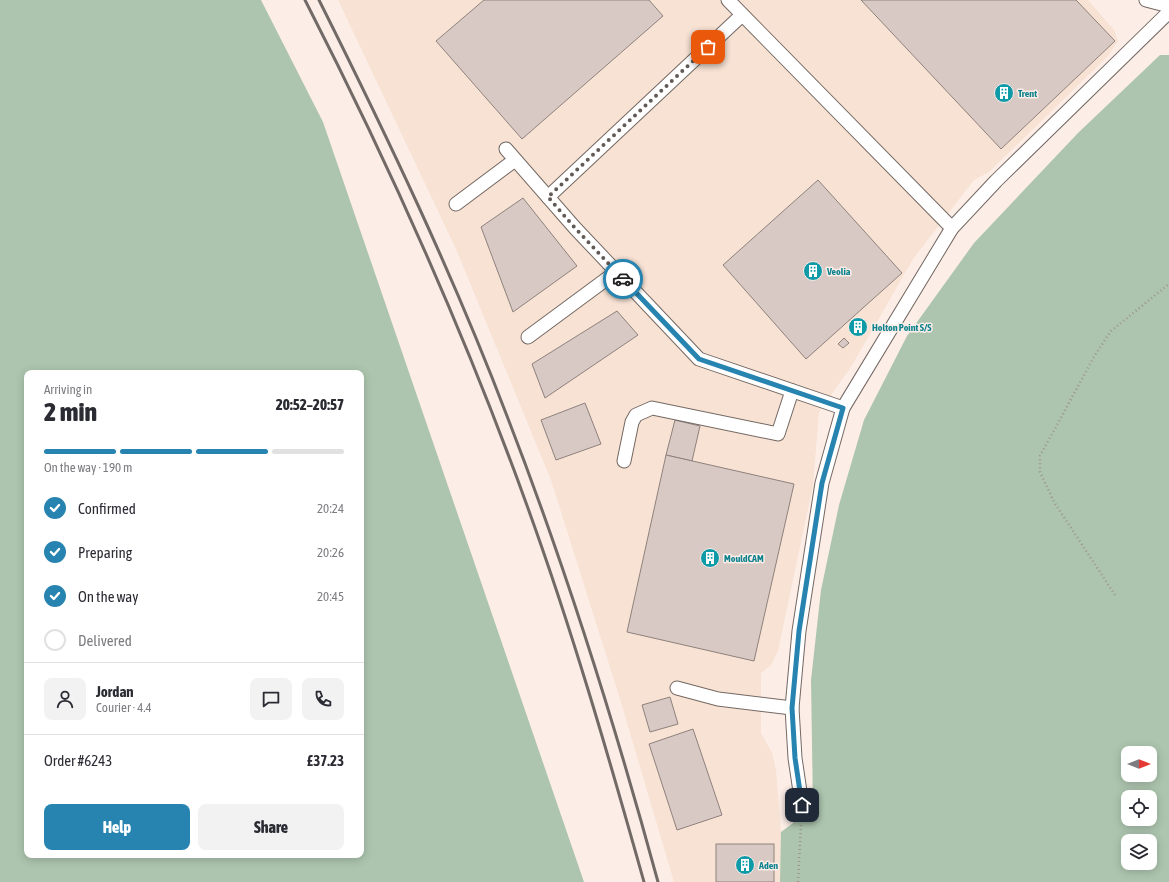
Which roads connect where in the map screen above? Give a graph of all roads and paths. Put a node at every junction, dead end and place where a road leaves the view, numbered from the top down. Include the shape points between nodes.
1 (728, 0) edge
2 (1146, 0) edge
3 (1169, 6) edge
4 (742, 15) junction
5 (1167, 17) edge
6 (506, 149) dead end
7 (515, 160) junction
8 (548, 197) junction
9 (456, 204) dead end
10 (952, 228) junction
11 (616, 272) junction
12 (1169, 284) edge
13 (528, 337) dead end
14 (792, 390) junction
15 (843, 408) junction
16 (624, 461) dead end
17 (1115, 596) dead end
18 (677, 688) dead end
19 (792, 708) junction
20 (802, 805) joint
21 (798, 882) edge

1 - 4 lane
2 - 3 lane
4 - 8 lane
4 - 10 lane
5 - 10 lane via 996,181
6 - 7 lane
7 - 8 lane
7 - 9 lane
8 - 11 lane
10 - 15 lane
11 - 13 lane
11 - 14 lane via 699,359
12 - 17 path via 1111,331 1095,355 1040,456 1040,472 1054,502
14 - 15 lane
14 - 16 lane via 778,434 652,408 636,414
15 - 19 lane via 822,483 799,631
18 - 19 lane via 718,699
19 - 20 lane via 795,758
20 - 21 path

